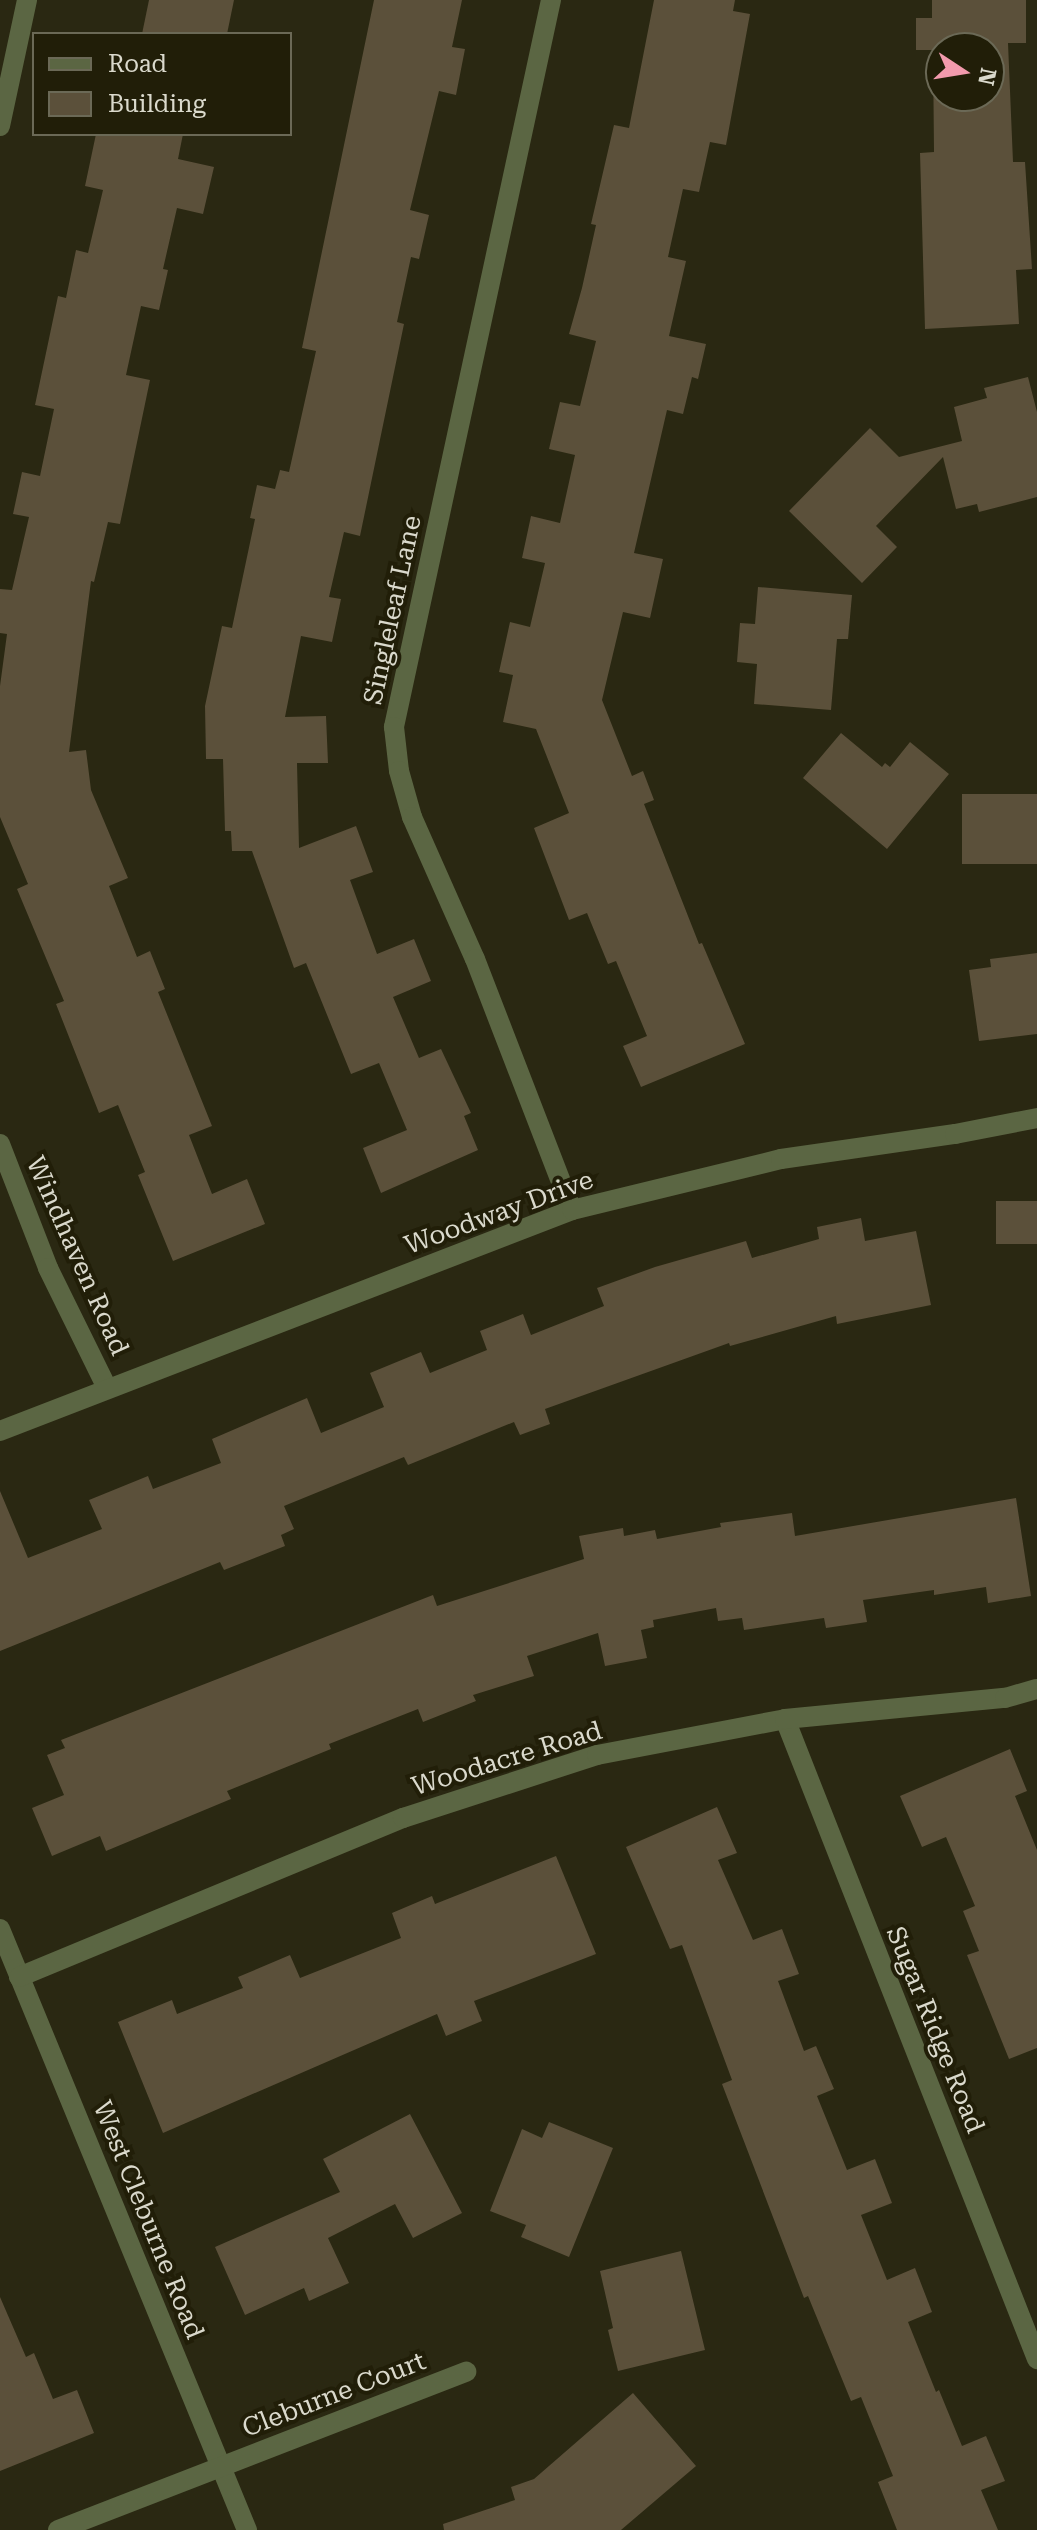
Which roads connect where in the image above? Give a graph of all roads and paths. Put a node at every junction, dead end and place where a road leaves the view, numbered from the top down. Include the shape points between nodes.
1 (27, 0) edge
2 (551, 0) edge
3 (0, 126) edge
4 (1037, 1118) edge
5 (0, 1144) edge
6 (572, 1210) junction
7 (107, 1388) junction
8 (0, 1431) edge
9 (1037, 1689) edge
10 (785, 1719) junction
11 (0, 1929) edge
12 (19, 1977) junction
13 (1037, 2359) edge
14 (466, 2372) dead end
15 (221, 2467) junction
16 (58, 2530) edge
17 (247, 2530) edge

1 - 3 street
2 - 6 street, Singleleaf Lane via 394,727 412,817 475,959
4 - 6 street, Woodway Drive via 781,1159
5 - 7 street, Windhaven Road via 48,1268
6 - 7 street, Woodway Drive
7 - 8 street, Woodway Drive
9 - 10 street, Woodacre Road via 1005,1698
10 - 12 street, Woodacre Road via 597,1755 403,1818
10 - 13 street, Sugar Ridge Road
11 - 12 street, West Cleburne Road
12 - 15 street, West Cleburne Road
14 - 15 street, Cleburne Court
15 - 16 street, Cleburne Court
15 - 17 street, West Cleburne Road

